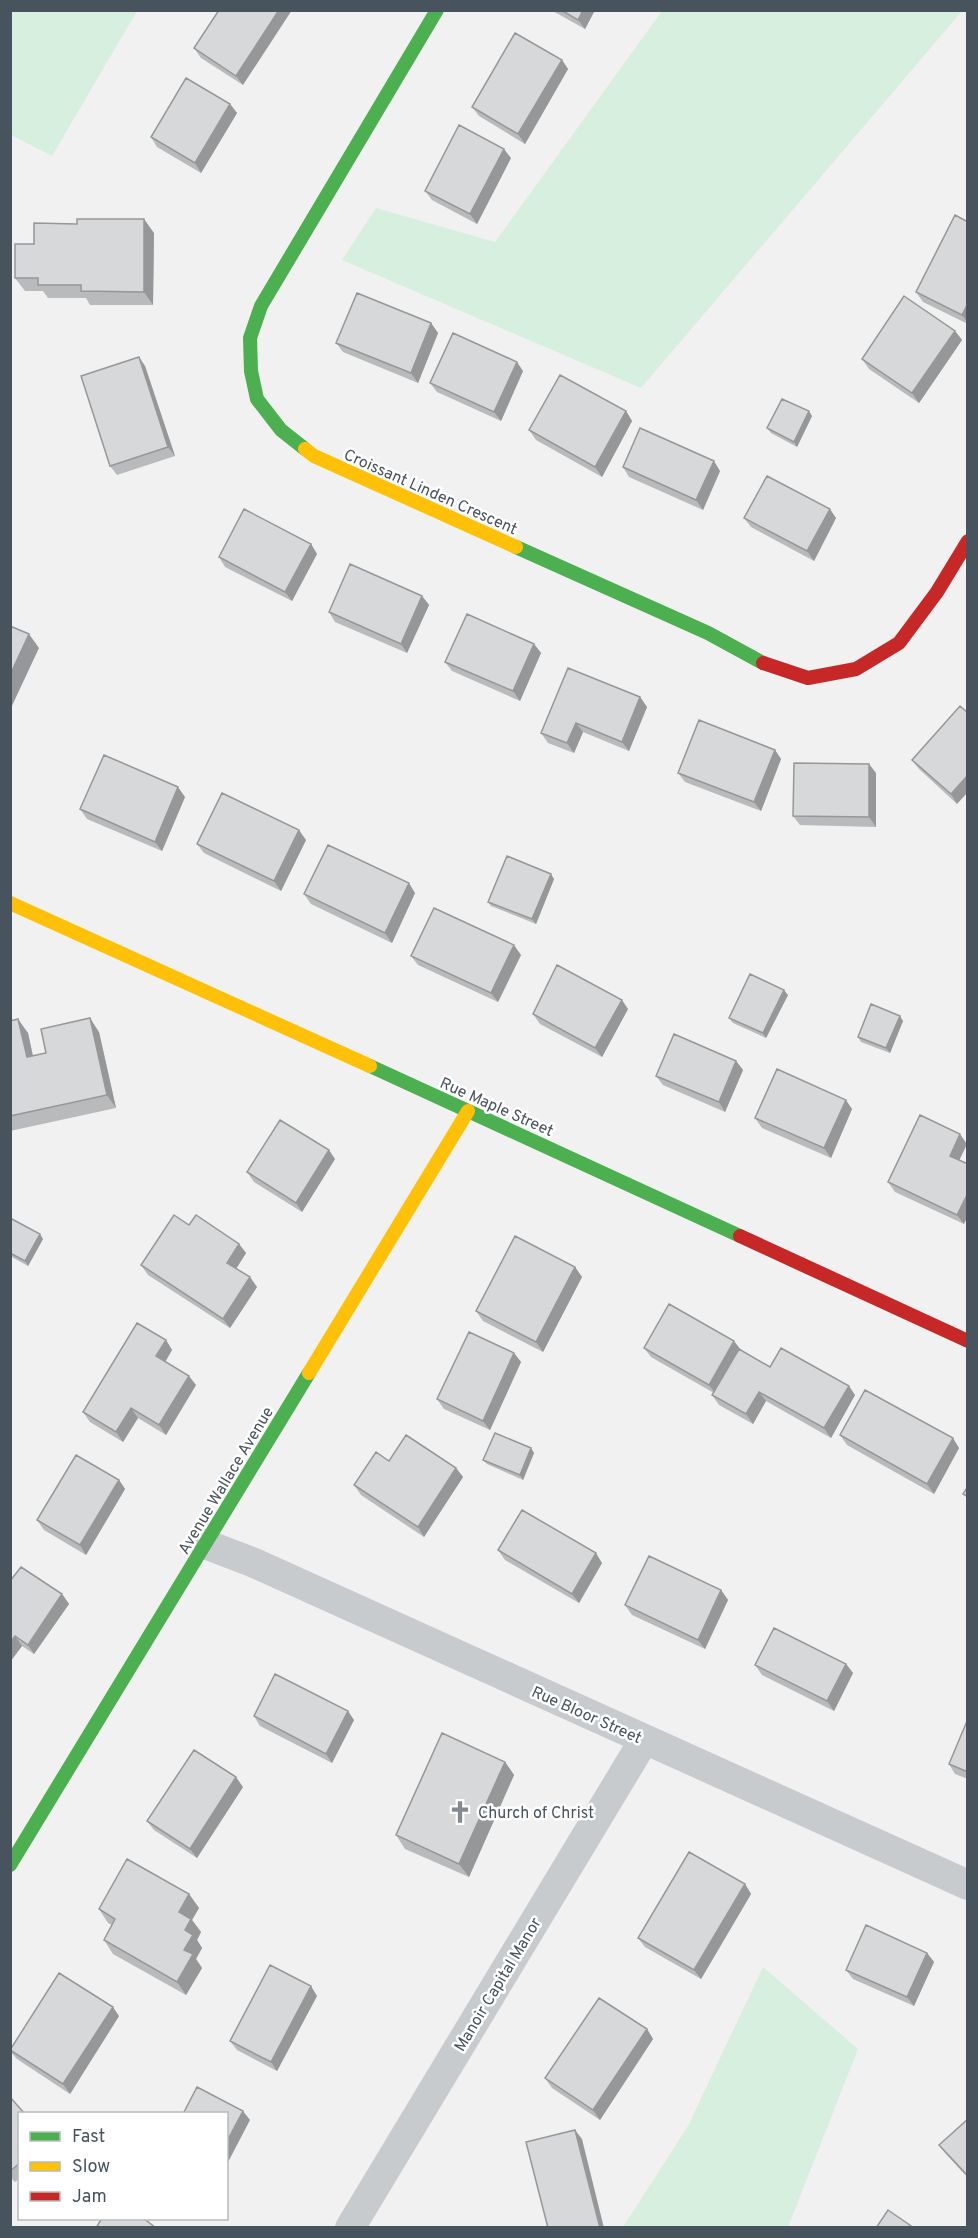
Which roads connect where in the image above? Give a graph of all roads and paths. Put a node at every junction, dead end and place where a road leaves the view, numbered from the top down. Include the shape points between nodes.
1 (437, 10) edge
2 (968, 541) edge
3 (10, 903) edge
4 (468, 1111) junction
5 (968, 1341) edge
6 (205, 1544) junction
7 (644, 1740) junction
8 (10, 1865) edge
9 (968, 1885) edge
10 (350, 2228) edge

1 - 2 street, Croissant Linden Crescent via 261,306 250,338 251,371 257,399 281,430 314,456 708,633 761,662 808,678 856,669 899,643
3 - 4 street, Rue Maple Street
4 - 5 street, Rue Maple Street
4 - 6 street, Avenue Wallace Avenue
6 - 7 street, Rue Bloor Street
6 - 8 street, Avenue Wallace Avenue
7 - 9 street, Rue Bloor Street
7 - 10 street, Manoir Capital Manor

